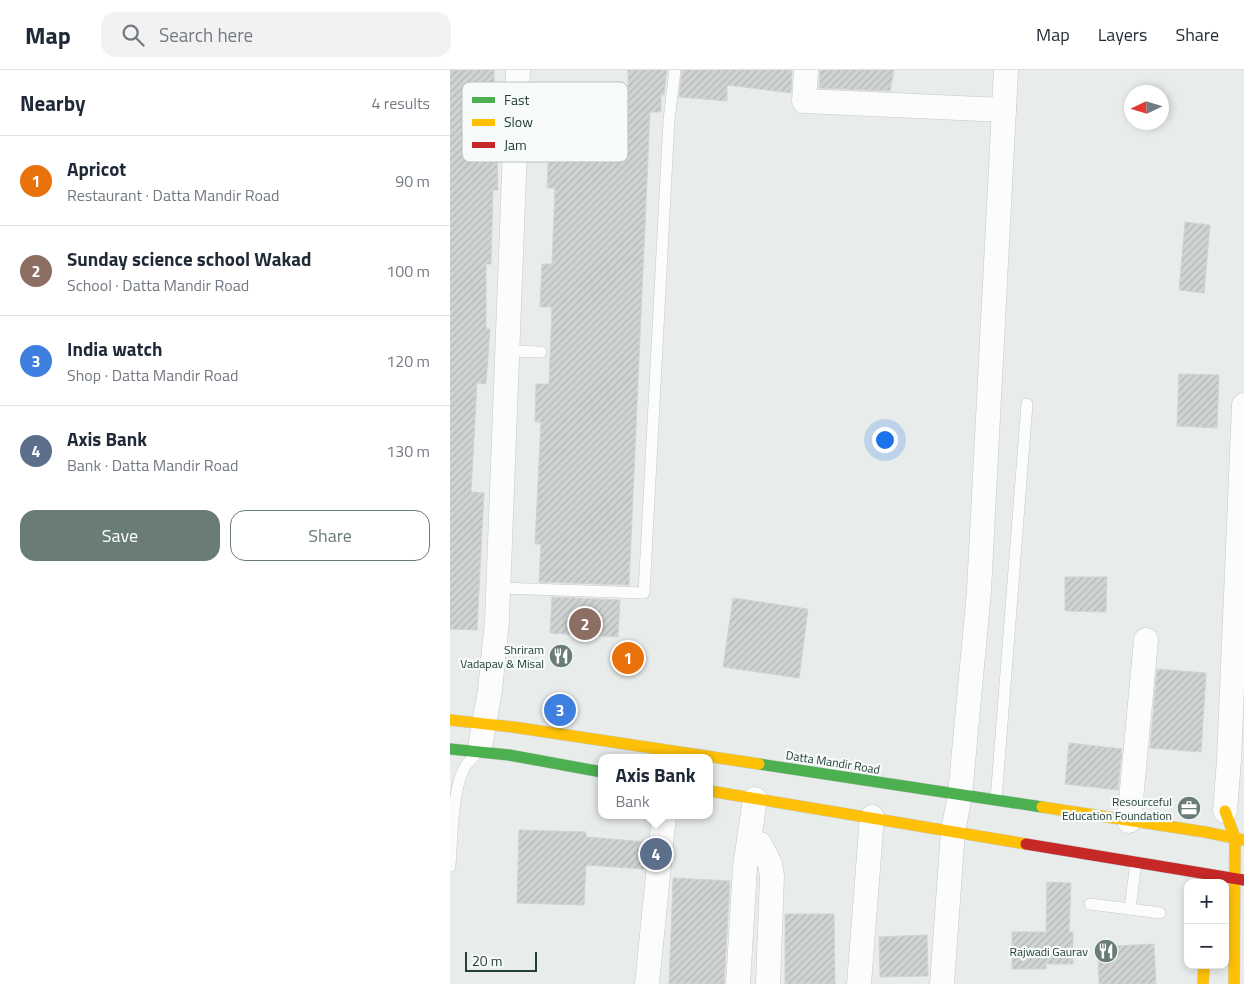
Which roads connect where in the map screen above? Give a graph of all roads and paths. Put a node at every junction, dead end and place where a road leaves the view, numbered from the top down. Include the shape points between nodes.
1 (675, 70) edge
2 (806, 70) edge
3 (1006, 70) edge
4 (1004, 110) junction
5 (514, 162) edge
6 (507, 351) junction
7 (541, 352) dead end
8 (1027, 404) dead end
9 (1244, 405) edge
10 (1243, 444) edge
11 (498, 588) junction
12 (1146, 640) dead end
13 (450, 720) edge
14 (484, 724) junction
15 (450, 749) edge
16 (478, 752) junction
17 (685, 754) edge
18 (713, 758) edge
19 (598, 771) edge
20 (713, 792) edge
21 (960, 795) junction
22 (755, 799) junction
23 (996, 800) junction
24 (1225, 811) junction
25 (872, 817) junction
26 (664, 819) edge
27 (1129, 821) junction
28 (953, 831) junction
29 (1211, 837) junction
30 (1240, 839) edge
31 (749, 840) junction
32 (1136, 862) junction
33 (450, 866) edge
34 (1208, 874) edge
35 (1240, 880) edge
36 (1090, 904) dead end
37 (1130, 909) junction
38 (1160, 913) dead end
39 (1204, 969) edge
40 (647, 984) edge
41 (738, 984) edge
42 (768, 984) edge
43 (859, 984) edge
44 (942, 984) edge
45 (1203, 984) edge
46 (1234, 984) edge

1 - 11 lane via 669,120 644,593
2 - 4 street via 804,101
3 - 4 street
4 - 21 street via 980,592
5 - 6 street
6 - 7 lane
6 - 11 street
8 - 23 lane
9 - 10 street
10 - 24 street
11 - 14 street
12 - 27 street
13 - 14 main road, Datta Mandir Road
14 - 16 street
14 - 17 main road, Datta Mandir Road
15 - 16 main road
16 - 19 main road
16 - 33 lane via 466,765 459,785
18 - 21 main road, Datta Mandir Road
20 - 22 main road
21 - 23 main road, Datta Mandir Road
21 - 28 street
22 - 25 main road
22 - 31 street
23 - 27 main road, Datta Mandir Road
24 - 29 main road
24 - 30 main road
25 - 28 main road
25 - 43 street
26 - 40 street
27 - 29 main road, Datta Mandir Road
28 - 32 main road
28 - 44 street
29 - 30 main road, Datta Mandir Road
30 - 35 main road
31 - 41 street
31 - 42 street via 760,844 772,876
32 - 34 main road
32 - 37 lane
34 - 35 main road
35 - 46 main road
36 - 37 lane
37 - 38 lane
39 - 45 main road

